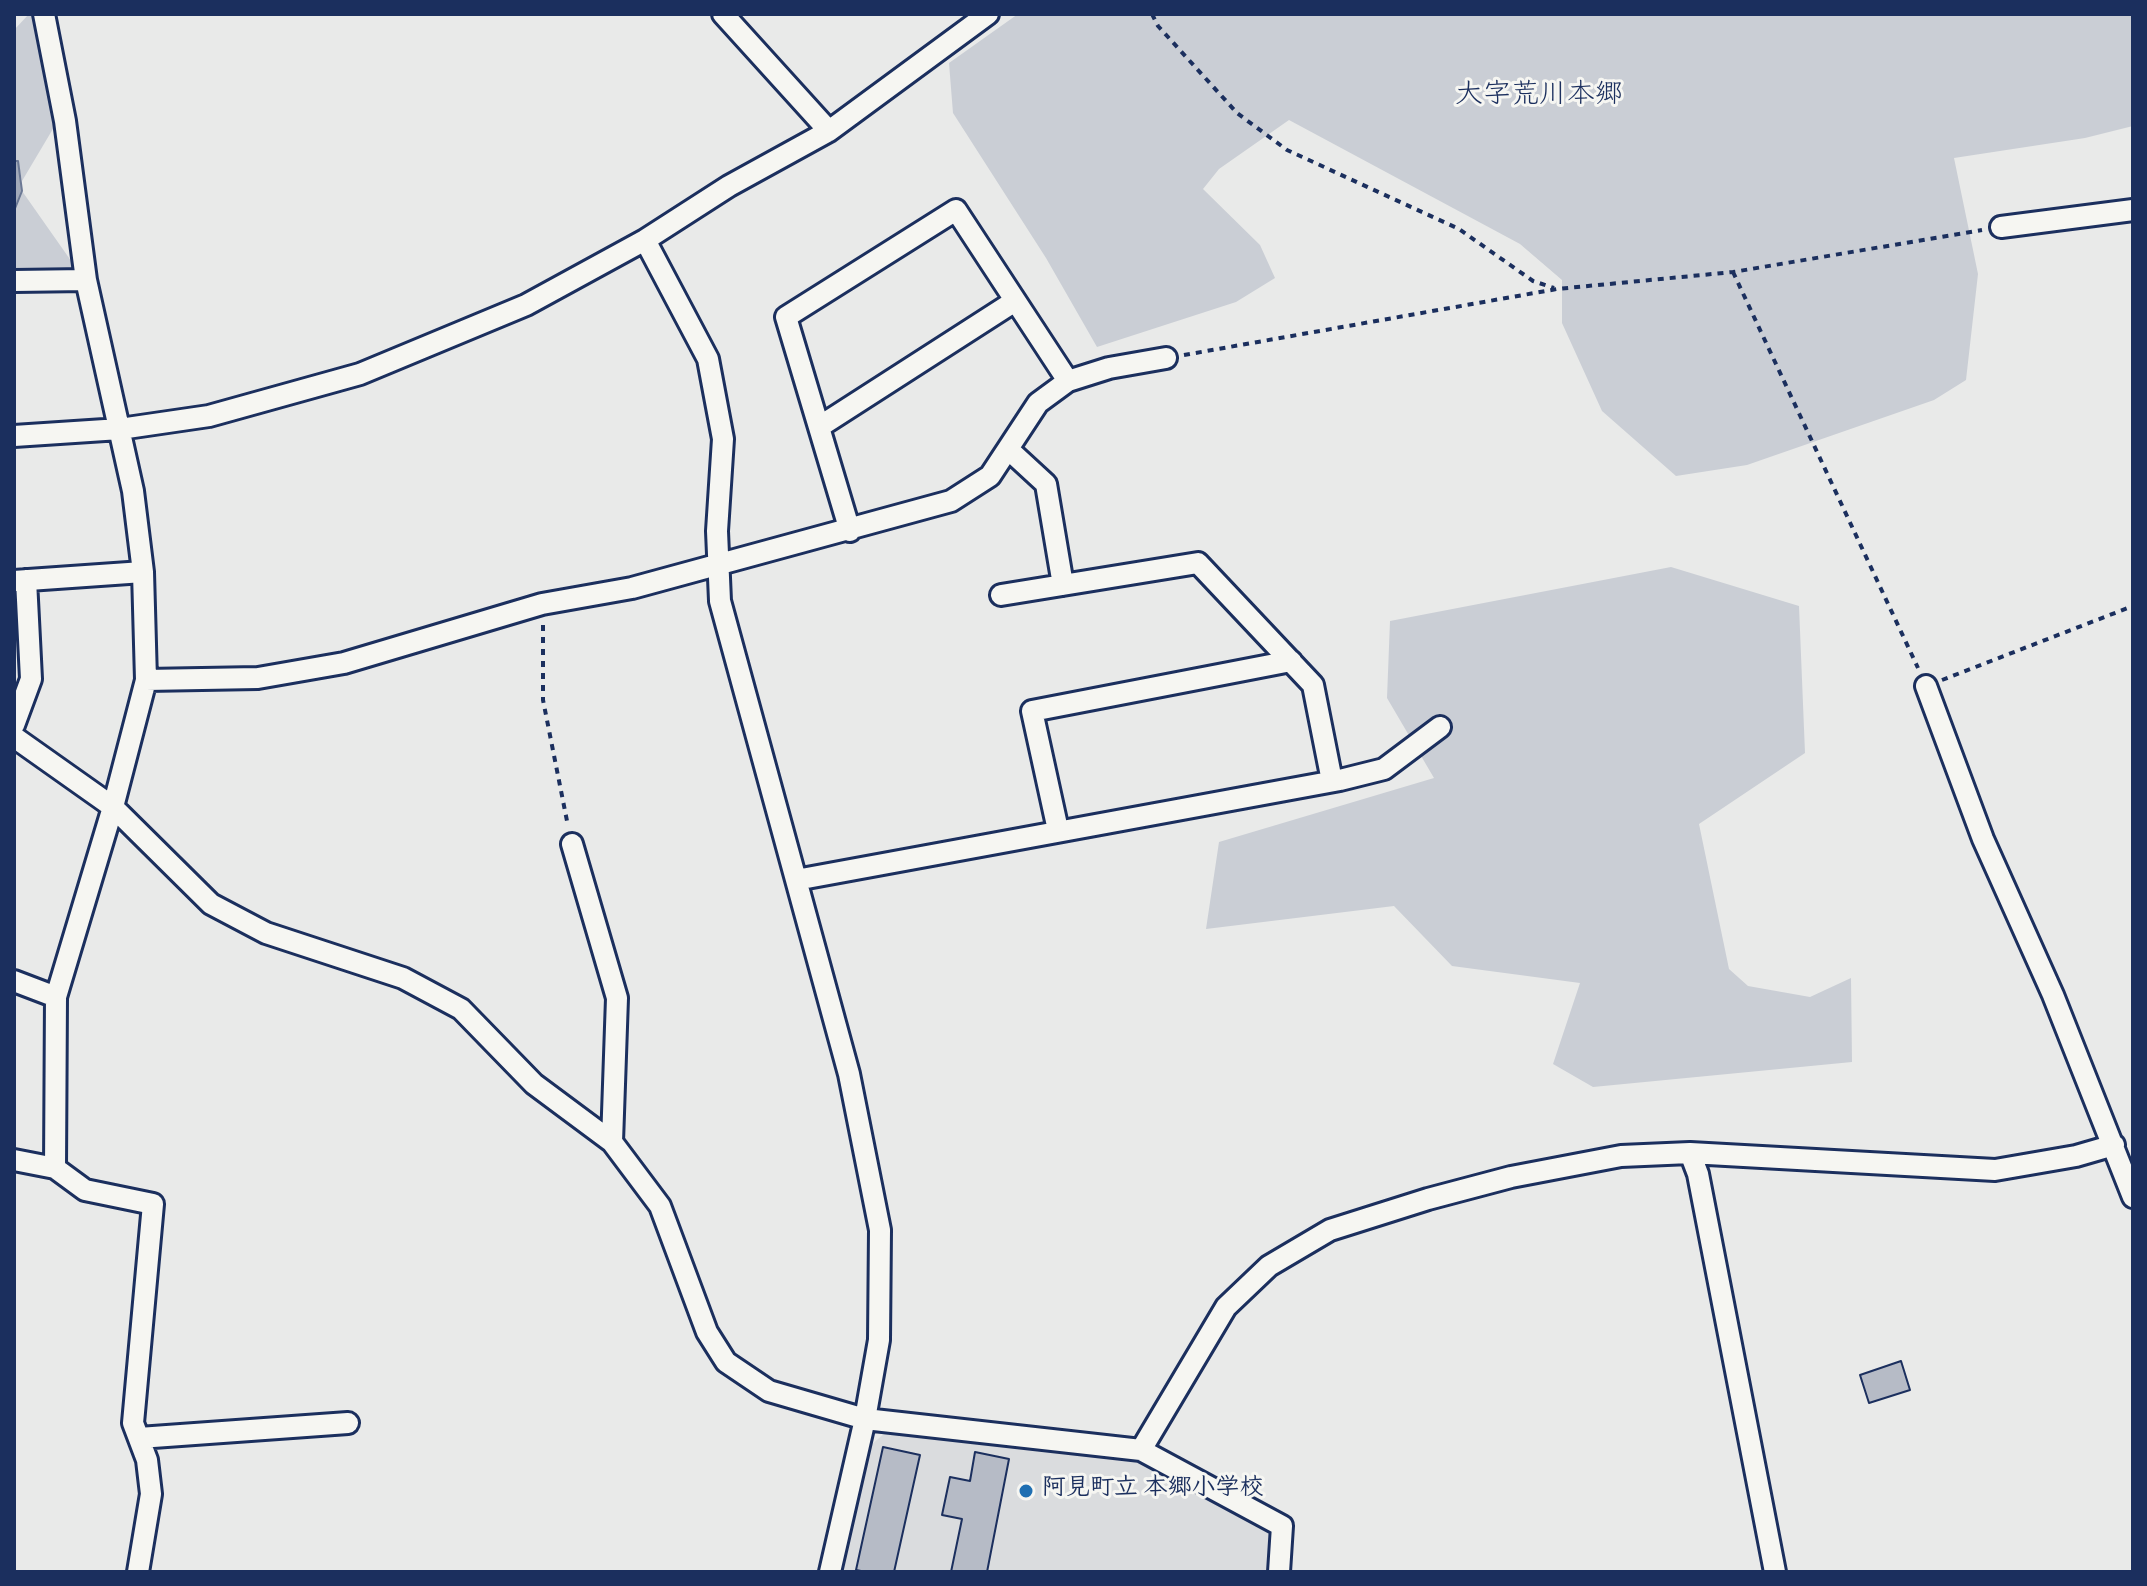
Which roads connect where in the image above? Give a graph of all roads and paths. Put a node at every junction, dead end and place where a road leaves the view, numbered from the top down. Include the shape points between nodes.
1 (44, 14) edge
2 (723, 14) edge
3 (988, 14) edge
4 (1152, 14) edge
5 (829, 131) junction
6 (2133, 210) edge
7 (2001, 227) joint
8 (645, 240) junction
9 (1733, 272) junction
10 (86, 280) junction
11 (14, 281) edge
12 (1557, 289) junction
13 (1015, 301) junction
14 (1166, 358) joint
15 (1068, 381) junction
16 (819, 427) junction
17 (120, 429) junction
18 (14, 436) edge
19 (1008, 449) junction
20 (850, 531) junction
21 (718, 563) junction
22 (143, 572) junction
23 (20, 581) edge
24 (1063, 585) junction
25 (1001, 595) dead end
26 (542, 604) junction
27 (2133, 606) edge
28 (1291, 661) junction
29 (146, 680) junction
30 (1926, 686) junction
31 (14, 725) edge
32 (1440, 727) dead end
33 (14, 737) edge
34 (1332, 781) junction
35 (113, 807) junction
36 (1058, 830) junction
37 (572, 844) joint
38 (796, 880) junction
39 (14, 981) edge
40 (56, 997) junction
41 (612, 1142) junction
42 (2114, 1145) junction
43 (1690, 1153) junction
44 (14, 1160) edge
45 (55, 1168) junction
46 (2133, 1197) edge
47 (865, 1419) junction
48 (348, 1423) dead end
49 (139, 1438) junction
50 (1141, 1450) junction
51 (138, 1572) edge
52 (830, 1572) edge
53 (1279, 1572) edge
54 (1775, 1572) edge

1 - 10 street via 65,121
2 - 5 street
3 - 5 street
4 - 12 path via 1237,113 1287,150 1459,229 1533,281
5 - 8 street
6 - 7 street
7 - 9 path
8 - 17 street via 526,305 360,374 209,416
8 - 21 street via 708,359 723,439
9 - 12 path
9 - 30 path
10 - 11 street
10 - 17 street
12 - 14 path
13 - 15 street
13 - 16 street
13 - 16 street via 956,210 786,317
14 - 15 street
15 - 19 street via 1038,403
16 - 20 street
17 - 18 street
17 - 22 street
19 - 20 street via 990,476 951,501
19 - 24 street via 1046,484
20 - 21 street
21 - 26 street via 632,588
21 - 38 street via 720,601
22 - 23 street
22 - 29 street
23 - 31 street via 31,679
24 - 25 street
24 - 28 street via 1198,563
26 - 29 street via 344,663 258,678
26 - 37 path via 543,700
27 - 30 path
28 - 34 street via 1313,685
28 - 36 street via 1032,711
29 - 35 street
30 - 42 street via 1983,839
32 - 34 street via 1384,769
33 - 35 street
34 - 36 street
35 - 40 street
35 - 41 street via 211,904 266,933 403,978 461,1009 534,1084
36 - 38 street
37 - 41 street via 617,998
38 - 47 street via 849,1074 880,1230 879,1340
39 - 40 street
40 - 45 street
41 - 47 street via 660,1206 707,1332 726,1362 769,1391
42 - 43 street via 1995,1170
42 - 46 street
43 - 50 street via 1621,1156 1511,1177 1330,1230 1269,1266 1226,1307
43 - 54 street
44 - 45 street
45 - 49 street via 85,1190 153,1204 133,1423
47 - 50 street
47 - 52 street
48 - 49 street
49 - 51 street via 151,1494
50 - 53 street via 1282,1526

